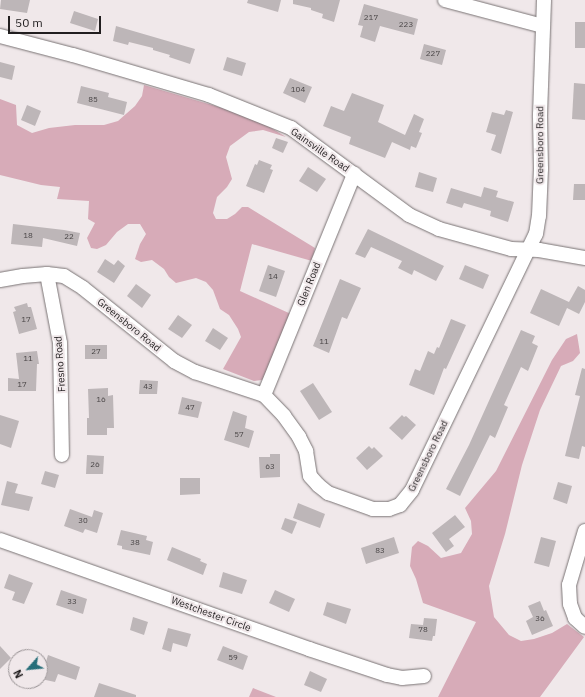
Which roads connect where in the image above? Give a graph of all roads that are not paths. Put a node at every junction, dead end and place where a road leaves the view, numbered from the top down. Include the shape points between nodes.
1 (445, 0) edge
2 (544, 0) edge
3 (543, 26) junction
4 (0, 36) edge
5 (354, 174) junction
6 (530, 250) junction
7 (585, 258) edge
8 (47, 274) junction
9 (0, 280) edge
10 (264, 395) junction
11 (62, 455) dead end
12 (585, 531) edge
13 (0, 540) edge
14 (585, 627) edge
15 (424, 676) dead end

1 - 3 street
2 - 3 street, Greensboro Road
3 - 6 street, Greensboro Road via 539,216
4 - 5 street, Gainsville Road via 209,95 249,110 291,128
5 - 6 street, Gainsville Road via 409,215 439,229 502,246
5 - 10 street, Glen Road
6 - 7 street, Gainsville Road
6 - 10 street, Greensboro Road via 509,287 412,490 400,505 389,509 373,509 328,493 318,485 310,476 306,452 299,437
8 - 9 street, Greensboro Road
8 - 10 street, Greensboro Road via 64,276 83,288 174,361 195,372
8 - 11 street, Fresno Road via 60,343
12 - 14 street via 569,585 570,604 575,618
13 - 15 street, Westchester Circle via 387,675 402,678

